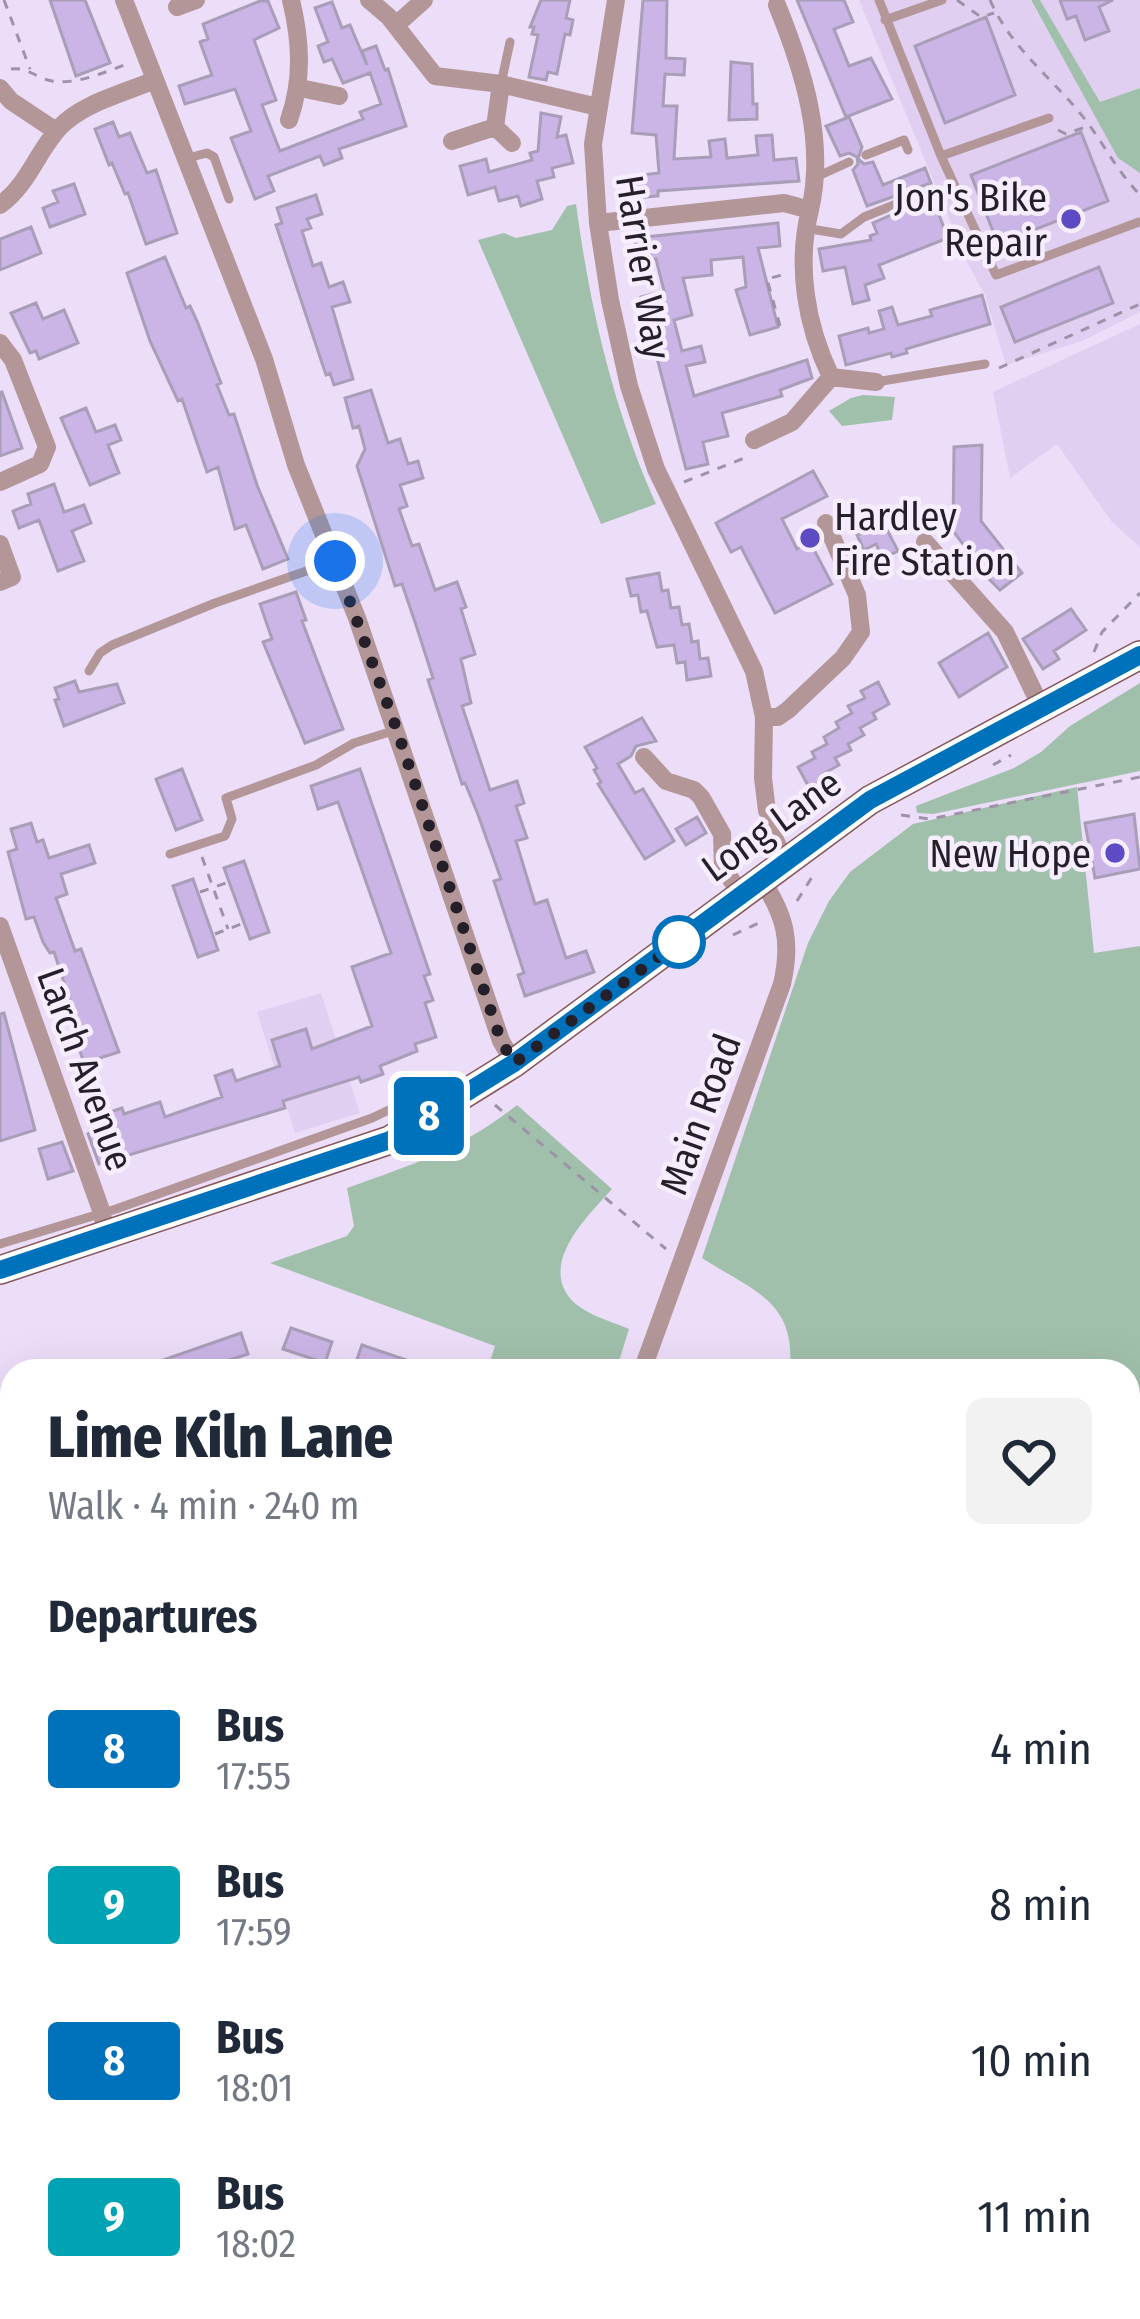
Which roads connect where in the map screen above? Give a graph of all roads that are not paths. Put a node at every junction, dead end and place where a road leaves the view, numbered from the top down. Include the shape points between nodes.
1 (124, 0) edge
2 (291, 0) edge
3 (369, 0) edge
4 (424, 0) edge
5 (616, 0) edge
6 (879, 0) edge
7 (942, 0) edge
8 (777, 5) dead end
9 (885, 20) junction
10 (396, 26) junction
11 (510, 41) dead end
12 (155, 80) junction
13 (501, 84) junction
14 (0, 88) edge
15 (300, 88) junction
16 (340, 95) dead end
17 (598, 107) junction
18 (289, 120) dead end
19 (1045, 120) road end
20 (495, 127) junction
21 (56, 131) junction
22 (452, 141) dead end
23 (512, 143) dead end
24 (908, 150) dead end
25 (866, 155) dead end
26 (941, 156) junction
27 (184, 159) junction
28 (848, 162) dead end
29 (814, 178) junction
30 (924, 193) dead end
31 (229, 199) dead end
32 (0, 206) edge
33 (807, 219) junction
34 (1139, 222) edge
35 (598, 224) junction
36 (0, 343) edge
37 (980, 365) road end
38 (831, 376) junction
39 (876, 382) joint
40 (754, 440) road end
41 (0, 482) edge
42 (826, 523) dead end
43 (925, 542) dead end
44 (0, 544) edge
45 (335, 561) junction
46 (0, 582) edge
47 (1140, 655) edge
48 (89, 671) dead end
49 (1042, 709) junction
50 (764, 717) junction
51 (397, 730) junction
52 (644, 757) dead end
53 (766, 811) joint
54 (170, 854) dead end
55 (789, 859) junction
56 (751, 887) junction
57 (0, 926) edge
58 (514, 1063) junction
59 (416, 1097) dead end
60 (104, 1224) junction
61 (0, 1244) edge
62 (0, 1270) edge
63 (646, 1359) edge

1 - 12 street
2 - 15 street
3 - 10 street
4 - 10 street
5 - 17 street, Harrier Way
6 - 9 lane
7 - 9 lane
8 - 29 street via 808,97
9 - 26 lane
10 - 13 street via 435,76
11 - 13 lane
12 - 21 street
12 - 27 street
13 - 17 street
13 - 20 street
14 - 21 street
15 - 16 street
15 - 18 street
17 - 35 street, Harrier Way
19 - 26 lane
20 - 22 street
20 - 23 street
21 - 32 street
24 - 25 lane via 904,140
26 - 34 lane via 996,275
27 - 31 lane via 214,157
27 - 45 street
28 - 29 lane
29 - 33 street
30 - 33 lane via 842,234
33 - 35 street via 784,203
33 - 38 street via 802,270
35 - 50 street, Harrier Way via 629,386 656,469 734,625
36 - 41 street via 47,447 40,464
37 - 39 lane
38 - 39 street
38 - 40 street via 792,422
42 - 50 street via 857,595 861,632 788,710
43 - 49 street via 1005,632
44 - 46 street via 12,577
45 - 48 lane via 112,645
45 - 51 street
47 - 49 main road, Long Lane
49 - 55 main road, Long Lane via 870,800
50 - 53 street, Harrier Way
51 - 54 lane via 226,798 232,818 225,836
51 - 58 street
52 - 56 street, Main Road via 669,783 698,792 722,834 723,868
53 - 55 lane
55 - 56 main road, Long Lane
56 - 58 main road, Long Lane
56 - 63 street, Main Road via 786,926 786,966
57 - 60 street, Larch Avenue
58 - 60 main road, Long Lane via 390,1140
59 - 60 lane
60 - 61 lane
60 - 62 main road, Long Lane

